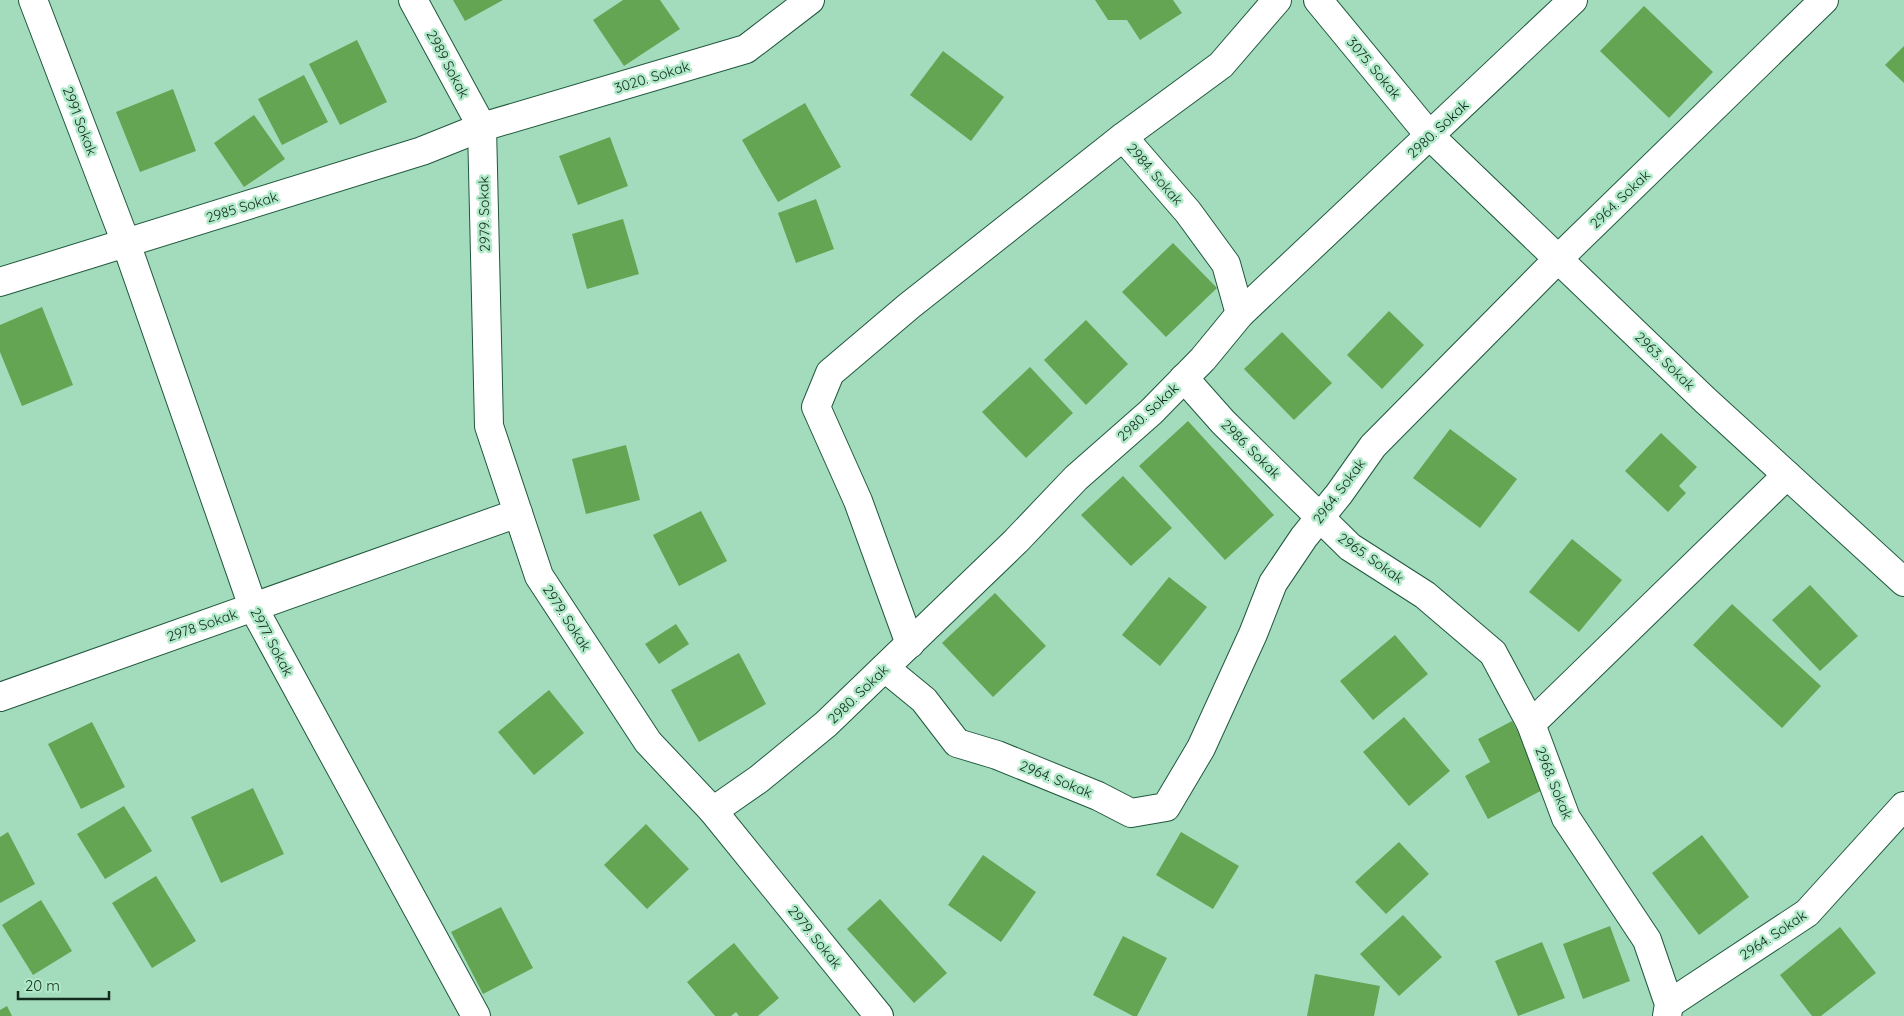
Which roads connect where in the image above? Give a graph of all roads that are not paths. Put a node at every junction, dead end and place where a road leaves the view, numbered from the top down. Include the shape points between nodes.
1 (34, 0) edge
2 (414, 0) edge
3 (810, 0) edge
4 (1277, 0) edge
5 (1318, 0) edge
6 (1573, 0) edge
7 (1824, 0) edge
8 (482, 127) junction
9 (1430, 136) junction
10 (1123, 138) junction
11 (126, 243) junction
12 (1558, 259) junction
13 (0, 282) edge
14 (1240, 314) junction
15 (1184, 378) junction
16 (1787, 475) junction
17 (518, 513) junction
18 (1319, 518) junction
19 (1904, 582) edge
20 (1425, 595) joint
21 (253, 607) junction
22 (910, 644) junction
23 (885, 668) junction
24 (0, 696) edge
25 (1531, 724) junction
26 (1904, 806) edge
27 (713, 811) junction
28 (1668, 1010) edge
29 (476, 1016) edge
30 (879, 1016) edge

1 - 11 street, 2991 Sokak
2 - 8 street, 2989 Sokak
3 - 8 street, 3020. Sokak via 746,49
4 - 10 street, 2984. Sokak via 1221,65
5 - 9 street, 3075. Sokak
6 - 9 street, 2980. Sokak
7 - 12 street, 2964. Sokak
8 - 11 street, 2985 Sokak via 422,151
8 - 17 street, 2979. Sokak via 489,426
9 - 12 street, 2963. Sokak
9 - 14 street, 2980. Sokak
10 - 14 street, 2984. Sokak via 1188,212 1226,264
10 - 22 street via 909,306 830,373 816,407 858,501
11 - 13 street, 2985 Sokak
11 - 21 street, 2977. Sokak
12 - 16 street, 2963. Sokak
12 - 18 street, 2964. Sokak via 1373,446
14 - 15 street, 2980. Sokak
15 - 18 street, 2986. Sokak
15 - 22 street, 2980. Sokak via 1151,412 1076,478
16 - 19 street, 2963. Sokak
16 - 25 street
17 - 21 street, 2978 Sokak
17 - 27 street, 2979. Sokak via 539,576 648,742
18 - 20 street, 2965. Sokak via 1350,547
18 - 23 street, 2964. Sokak via 1273,583 1204,740 1166,807 1131,813 1098,796 957,742 924,700
20 - 25 street, 2968. Sokak via 1492,653
21 - 24 street, 2978 Sokak
21 - 29 street, 2977. Sokak
22 - 23 street, 2980. Sokak
23 - 27 street, 2980. Sokak via 826,724 759,779
25 - 28 street, 2968. Sokak via 1566,818 1647,940
26 - 28 street, 2964. Sokak via 1808,913
27 - 30 street, 2979. Sokak

